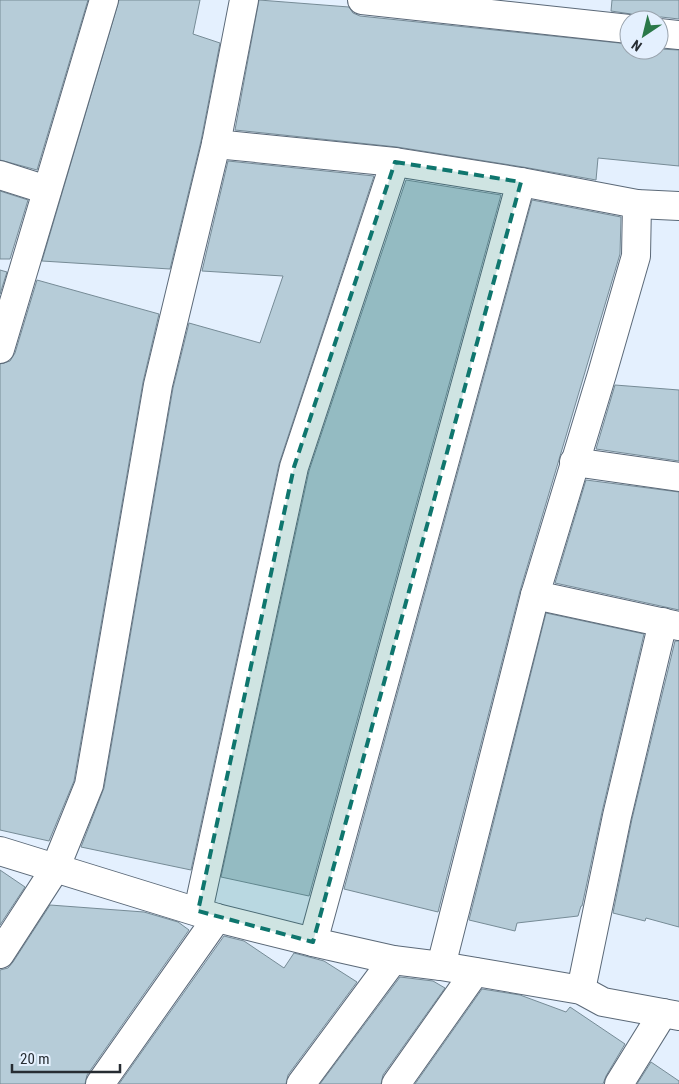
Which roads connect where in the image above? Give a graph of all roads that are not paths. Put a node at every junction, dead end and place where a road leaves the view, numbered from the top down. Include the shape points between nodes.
1 (104, 0) edge
2 (244, 0) edge
3 (362, 0) edge
4 (619, 28) edge
5 (216, 144) junction
6 (395, 162) junction
7 (0, 175) edge
8 (521, 182) junction
9 (47, 190) junction
10 (637, 204) junction
11 (679, 206) edge
12 (0, 348) edge
13 (574, 462) junction
14 (679, 477) edge
15 (535, 595) junction
16 (671, 624) edge
17 (0, 850) edge
18 (55, 868) junction
19 (208, 914) junction
20 (313, 942) junction
21 (0, 954) edge
22 (393, 960) junction
23 (442, 966) junction
24 (475, 972) junction
25 (581, 990) junction
26 (671, 1015) edge
27 (100, 1084) edge
28 (301, 1084) edge
29 (396, 1084) edge
30 (619, 1084) edge

1 - 9 street
2 - 5 street
3 - 4 street
5 - 6 street
5 - 18 street via 158,385 89,786
6 - 8 street
6 - 19 street via 294,467
7 - 9 street
8 - 10 street
8 - 20 street
9 - 12 street
10 - 11 street
10 - 13 street via 636,256
13 - 14 street
13 - 15 street
15 - 16 street
15 - 23 street
16 - 25 street via 617,816
17 - 18 street
18 - 19 street
18 - 21 street
19 - 20 street
19 - 27 street
20 - 22 street
22 - 23 street
22 - 28 street
23 - 24 street
24 - 25 street
24 - 29 street
25 - 26 street via 603,1002
26 - 30 street

